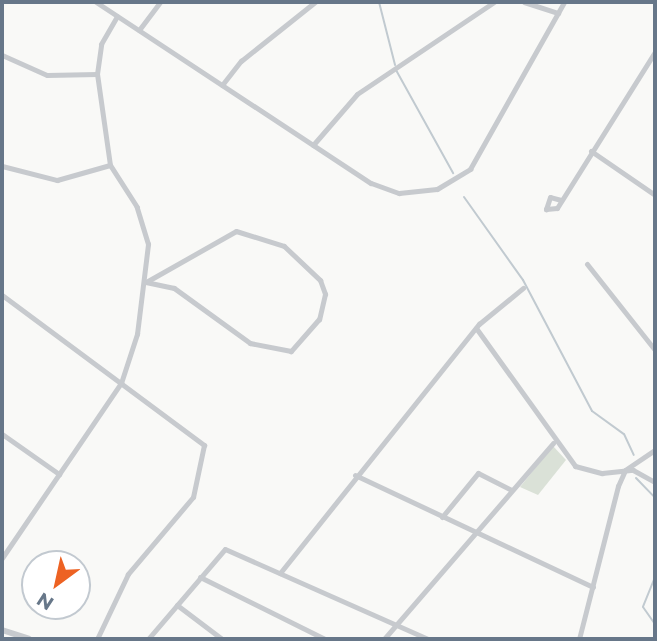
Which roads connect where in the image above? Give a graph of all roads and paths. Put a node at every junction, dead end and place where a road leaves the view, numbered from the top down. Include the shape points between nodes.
1 (96, 2) edge
2 (160, 2) edge
3 (315, 2) edge
4 (494, 2) edge
5 (524, 2) edge
6 (564, 2) edge
7 (558, 13) junction
8 (117, 16) junction
9 (139, 30) junction
10 (655, 52) edge
11 (2, 55) edge
12 (97, 74) junction
13 (222, 85) junction
14 (313, 145) junction
15 (591, 151) junction
16 (110, 165) junction
17 (2, 166) edge
18 (655, 195) edge
19 (561, 200) dead end
20 (587, 264) dead end
21 (146, 282) junction
22 (523, 288) dead end
23 (2, 295) edge
24 (476, 328) junction
25 (655, 350) edge
26 (121, 383) junction
27 (2, 433) edge
28 (553, 443) junction
29 (655, 450) edge
30 (625, 470) junction
31 (59, 474) junction
32 (355, 475) junction
33 (655, 482) edge
34 (511, 490) junction
35 (442, 517) junction
36 (475, 533) junction
37 (2, 558) edge
38 (280, 573) junction
39 (200, 577) junction
40 (593, 587) junction
41 (177, 605) junction
42 (396, 625) junction
43 (2, 630) edge
44 (205, 630) junction
45 (29, 639) edge
46 (97, 639) edge
47 (148, 639) edge
48 (201, 639) edge
49 (222, 639) edge
50 (325, 639) edge
51 (384, 639) edge
52 (428, 639) edge
53 (579, 639) edge

1 - 8 street
2 - 9 street
3 - 13 street via 241,61
4 - 14 street via 357,94
5 - 7 street
6 - 7 street
7 - 14 street via 483,152 455,181 421,193 383,189
8 - 9 street
8 - 12 street via 102,44
9 - 13 street
10 - 15 street
11 - 12 street via 47,75
12 - 16 street
13 - 14 street
15 - 18 street
15 - 19 street
16 - 17 street via 57,180
16 - 21 street via 144,223
20 - 25 street
21 - 21 street via 173,288 250,343 280,353 307,337 325,294 305,261 268,237 246,232 216,238
21 - 26 street
22 - 24 street
23 - 26 street
24 - 28 street
24 - 32 street
26 - 31 street
26 - 46 street via 205,445 207,455 193,498 128,574
27 - 31 street
28 - 30 street via 591,472
28 - 34 street
29 - 30 street
30 - 33 street
30 - 40 street
31 - 37 street
32 - 35 street
32 - 38 street
34 - 35 street via 478,473
34 - 36 street
35 - 36 street
36 - 40 street
36 - 42 street
38 - 39 street via 225,549
38 - 42 street
39 - 41 street
39 - 50 street
40 - 53 street
41 - 44 street
41 - 47 street
42 - 51 street
42 - 52 street
43 - 45 street
44 - 48 street
44 - 49 street

